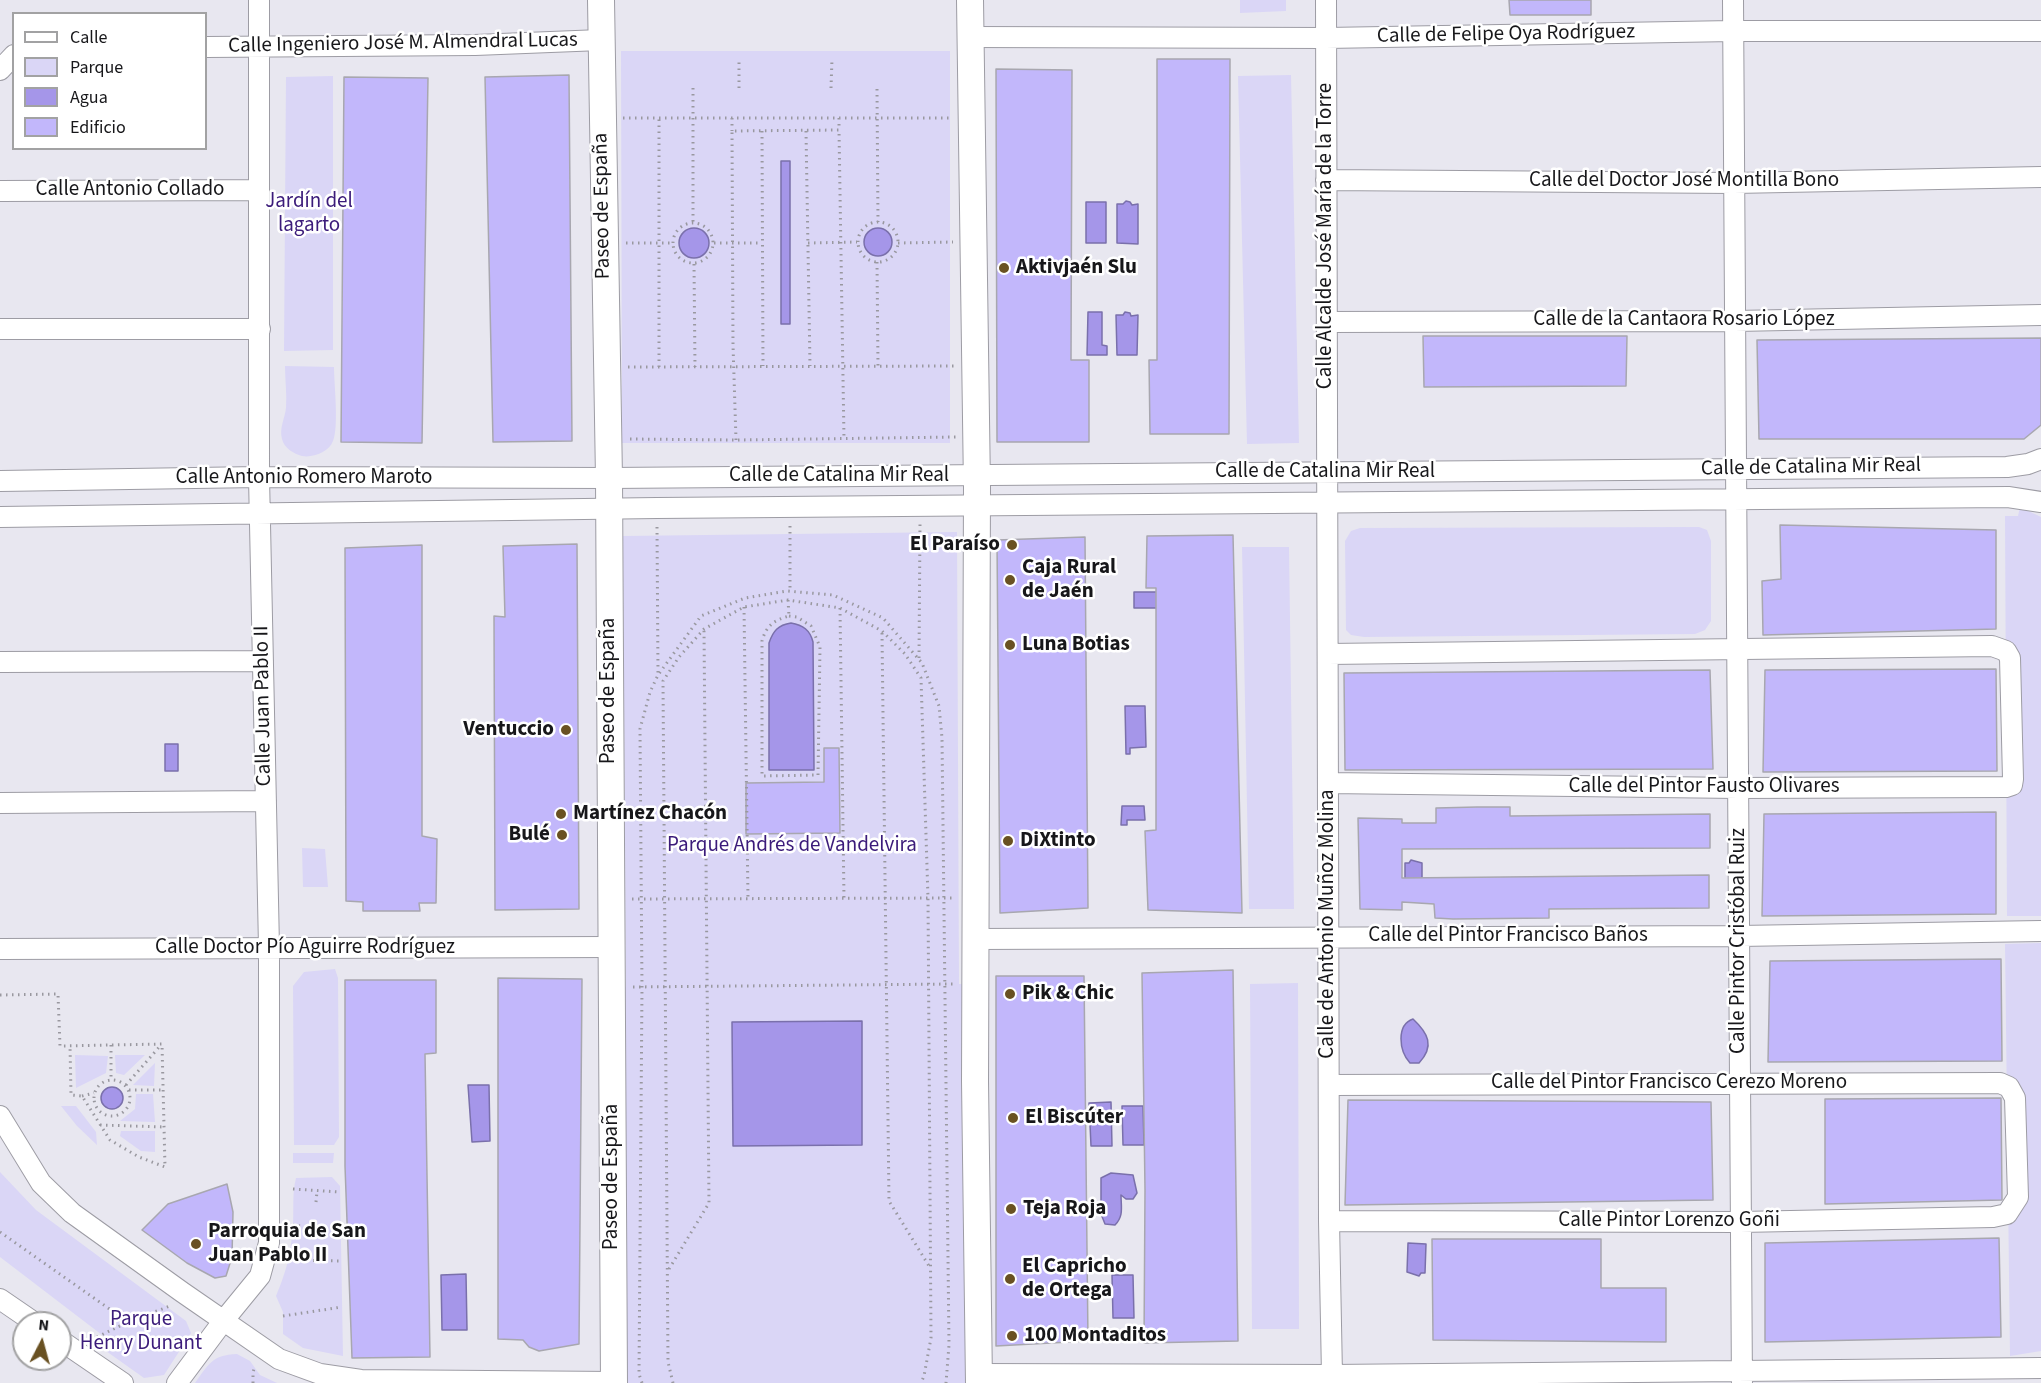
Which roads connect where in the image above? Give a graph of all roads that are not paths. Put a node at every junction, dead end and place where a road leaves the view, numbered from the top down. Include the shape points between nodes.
1 (259, 0) edge
2 (601, 0) edge
3 (970, 0) edge
4 (1326, 0) edge
5 (1733, 0) edge
6 (1733, 31) junction
7 (2041, 31) edge
8 (970, 37) junction
9 (1326, 38) junction
10 (601, 40) junction
11 (207, 47) edge
12 (260, 47) junction
13 (12, 57) edge
14 (0, 70) edge
15 (2041, 177) edge
16 (1326, 180) junction
17 (1734, 183) junction
18 (259, 190) junction
19 (0, 191) edge
20 (2041, 315) edge
21 (1735, 321) junction
22 (1327, 322) junction
23 (0, 329) edge
24 (260, 329) junction
25 (2041, 459) edge
26 (1736, 469) junction
27 (1327, 472) junction
28 (976, 475) junction
29 (259, 477) junction
30 (609, 478) junction
31 (0, 481) edge
32 (1736, 500) junction
33 (2041, 502) edge
34 (1327, 503) junction
35 (977, 506) junction
36 (608, 509) junction
37 (260, 514) junction
38 (0, 517) edge
39 (1737, 649) junction
40 (1328, 654) junction
41 (263, 660) junction
42 (0, 662) edge
43 (1328, 783) junction
44 (1738, 788) junction
45 (266, 801) junction
46 (0, 803) edge
47 (2041, 931) edge
48 (1738, 936) junction
49 (1328, 937) junction
50 (976, 939) junction
51 (269, 947) junction
52 (610, 947) junction
53 (0, 949) edge
54 (1739, 1082) junction
55 (1329, 1085) junction
56 (0, 1116) edge
57 (2007, 1214) joint
58 (1329, 1221) junction
59 (1740, 1222) junction
60 (0, 1299) edge
61 (18, 1311) edge
62 (224, 1320) junction
63 (72, 1348) edge
64 (2041, 1368) edge
65 (1332, 1375) junction
66 (1742, 1377) edge
67 (979, 1378) edge
68 (123, 1383) edge
69 (177, 1383) edge
70 (614, 1383) edge

1 - 12 street, Calle Juan Pablo II
2 - 10 main road, Paseo de España
3 - 8 main road
4 - 9 street, Calle Alcalde José María de la Torre
5 - 6 street, Calle Pintor Cristóbal Ruiz
6 - 7 street, Calle de Felipe Oya Rodríguez
6 - 9 street, Calle de Felipe Oya Rodríguez
6 - 17 street, Calle Pintor Cristóbal Ruiz
8 - 9 street, Calle de Felipe Oya Rodríguez
8 - 28 main road
9 - 16 street, Calle Alcalde José María de la Torre
10 - 12 street, Calle Ingeniero José M. Almendral Lucas
10 - 30 main road, Paseo de España
11 - 12 street, Calle Ingeniero José M. Almendral Lucas
12 - 18 street, Calle Juan Pablo II
13 - 14 street
15 - 17 street, Calle del Doctor José Montilla Bono
16 - 17 street, Calle del Doctor José Montilla Bono
16 - 22 street, Calle Alcalde José María de la Torre
17 - 21 street, Calle Pintor Cristóbal Ruiz
18 - 19 street, Calle Antonio Collado
18 - 24 street, Calle Juan Pablo II
20 - 21 street, Calle de la Cantaora Rosario López
21 - 22 street, Calle de la Cantaora Rosario López
21 - 26 street, Calle Pintor Cristóbal Ruiz
22 - 27 street, Calle Alcalde José María de la Torre
23 - 24 street
24 - 29 street, Calle Juan Pablo II
25 - 26 street, Calle de Catalina Mir Real via 2007,466
26 - 27 street, Calle de Catalina Mir Real
26 - 32 street, Calle Pintor Cristóbal Ruiz
27 - 28 street, Calle de Catalina Mir Real
27 - 34 street, Calle de Antonio Muñoz Molina
28 - 30 street, Calle de Catalina Mir Real
28 - 35 main road
29 - 30 street, Calle Antonio Romero Maroto
29 - 31 street, Calle Antonio Romero Maroto
29 - 37 street, Calle Juan Pablo II
30 - 36 main road, Paseo de España
32 - 33 street, Calle de Catalina Mir Real via 2008,497
32 - 34 street, Calle de Catalina Mir Real
32 - 39 street, Calle Pintor Cristóbal Ruiz
34 - 35 street, Calle de Catalina Mir Real
34 - 40 street, Calle de Antonio Muñoz Molina
35 - 36 street, Calle de Catalina Mir Real
35 - 50 main road
36 - 37 street, Calle Antonio Romero Maroto
36 - 52 main road, Paseo de España
37 - 38 street, Calle Antonio Romero Maroto
37 - 41 street, Calle Juan Pablo II
39 - 40 street
39 - 44 street, Calle Pintor Cristóbal Ruiz
39 - 44 street, Calle del Pintor Fausto Olivares via 2000,648 2010,657 2013,779 2007,787
40 - 43 street, Calle de Antonio Muñoz Molina
41 - 42 street
41 - 45 street, Calle Juan Pablo II
43 - 44 street, Calle del Pintor Fausto Olivares
43 - 49 street, Calle de Antonio Muñoz Molina
44 - 48 street, Calle Pintor Cristóbal Ruiz
45 - 46 street
45 - 51 street, Calle Juan Pablo II
47 - 48 street, Calle del Pintor Francisco Baños
48 - 49 street, Calle del Pintor Francisco Baños
48 - 54 street, Calle Pintor Cristóbal Ruiz
49 - 50 street, Calle del Pintor Francisco Baños
49 - 55 street, Calle de Antonio Muñoz Molina
50 - 67 main road
51 - 52 street, Calle Doctor Pío Aguirre Rodríguez
51 - 53 street, Calle Doctor Pío Aguirre Rodríguez
51 - 62 street, Calle Juan Pablo II via 269,1243 260,1276
52 - 70 main road, Paseo de España
54 - 55 street, Calle del Pintor Francisco Cerezo Moreno
54 - 57 street, Calle del Pintor Francisco Cerezo Moreno via 1990,1081 2008,1087 2015,1098 2018,1197
54 - 59 street, Calle Pintor Cristóbal Ruiz
55 - 58 street, Calle de Antonio Muñoz Molina
56 - 62 street via 41,1183 72,1213
57 - 59 street, Calle Pintor Lorenzo Goñi
58 - 59 street, Calle Pintor Lorenzo Goñi
58 - 65 street, Calle de Antonio Muñoz Molina
59 - 66 street, Calle Pintor Cristóbal Ruiz
60 - 61 street
62 - 69 street, Calle Juan Pablo II
62 - 70 street via 279,1359 320,1374 361,1380
63 - 68 street
64 - 66 street
65 - 66 street
65 - 67 street

